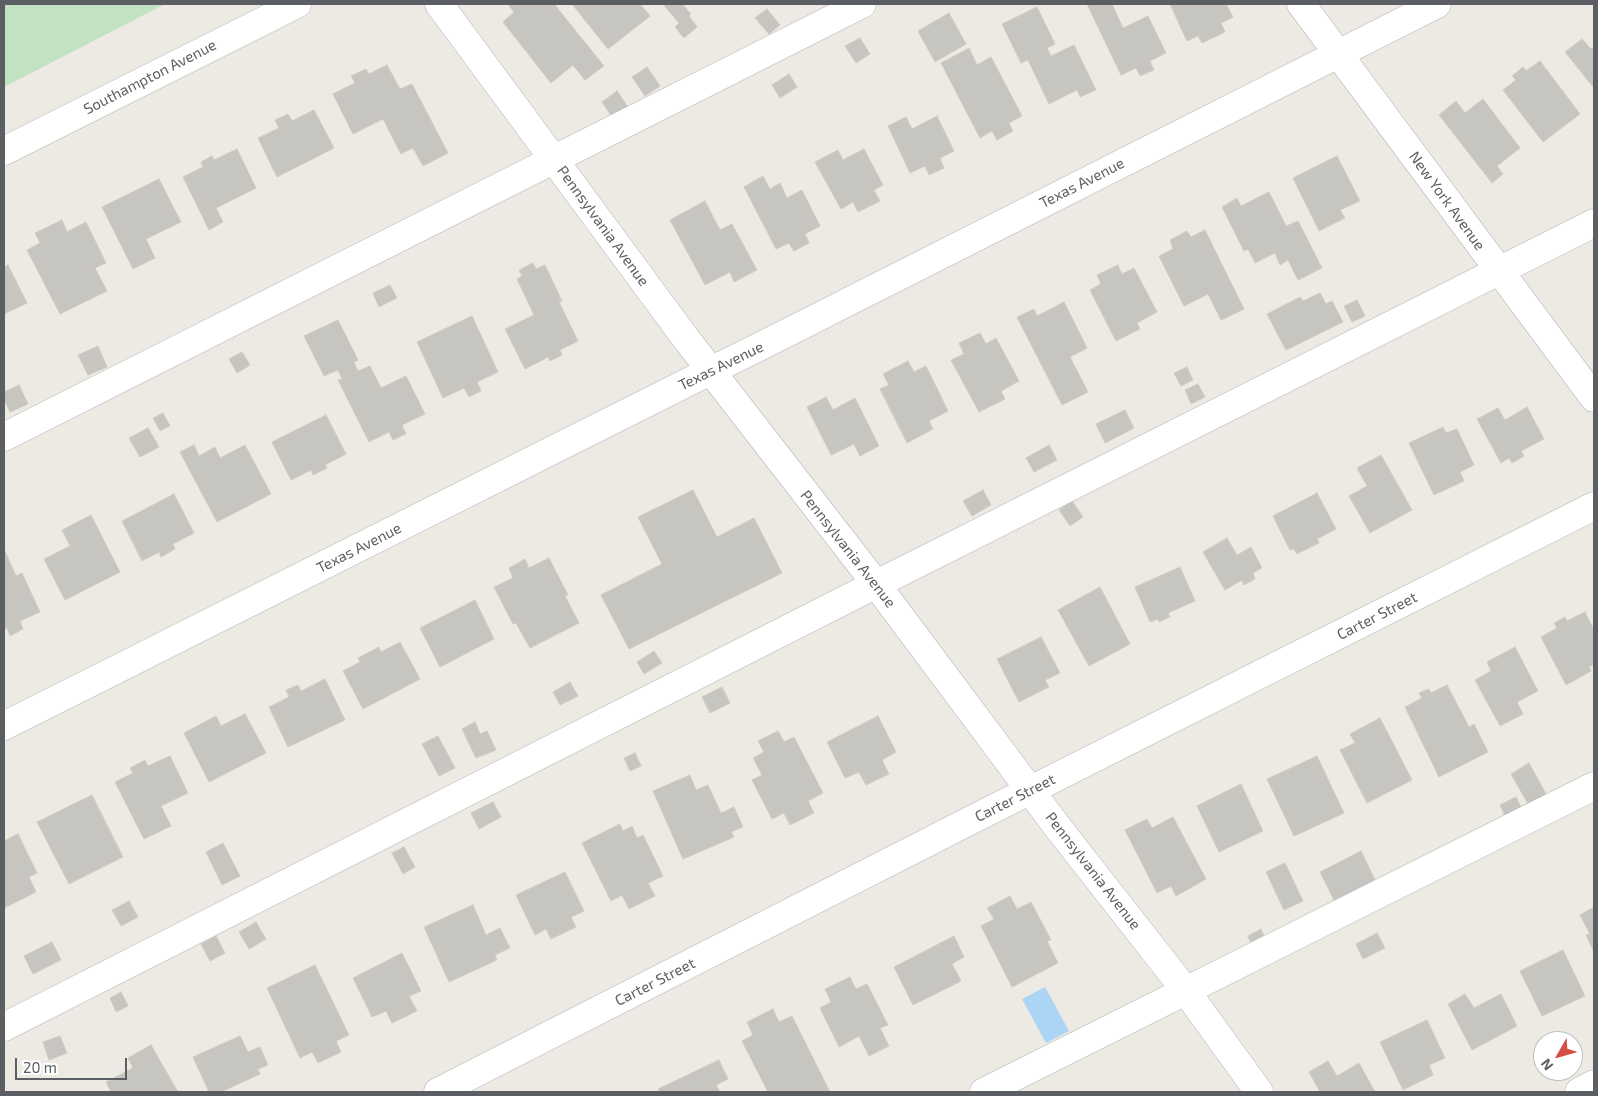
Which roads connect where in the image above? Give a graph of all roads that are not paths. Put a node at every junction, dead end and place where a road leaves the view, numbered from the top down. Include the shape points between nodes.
1 (297, 4) edge
2 (439, 4) edge
3 (862, 4) edge
4 (1301, 4) edge
5 (1436, 4) edge
6 (1338, 53) junction
7 (4, 151) edge
8 (554, 159) junction
9 (1594, 222) edge
10 (1498, 271) junction
11 (710, 371) junction
12 (1594, 398) edge
13 (4, 437) edge
14 (1594, 506) edge
15 (876, 584) junction
16 (4, 726) edge
17 (1594, 786) edge
18 (1030, 791) junction
19 (1186, 991) junction
20 (4, 1027) edge
21 (1594, 1084) edge
22 (438, 1092) edge
23 (984, 1092) edge
24 (1259, 1092) edge
25 (1578, 1092) edge

1 - 7 street, Southampton Avenue
2 - 8 street, Pennsylvania Avenue
3 - 8 street
4 - 6 street, New York Avenue
5 - 6 street, Texas Avenue
6 - 10 street, New York Avenue
6 - 11 street, Texas Avenue
8 - 11 street, Pennsylvania Avenue
8 - 13 street
9 - 10 street
10 - 12 street, New York Avenue
10 - 15 street
11 - 15 street, Pennsylvania Avenue
11 - 16 street, Texas Avenue
14 - 18 street, Carter Street
15 - 18 street, Pennsylvania Avenue
15 - 20 street
17 - 19 street
18 - 19 street, Pennsylvania Avenue
18 - 22 street, Carter Street
19 - 23 street
19 - 24 street, Pennsylvania Avenue
21 - 25 street

